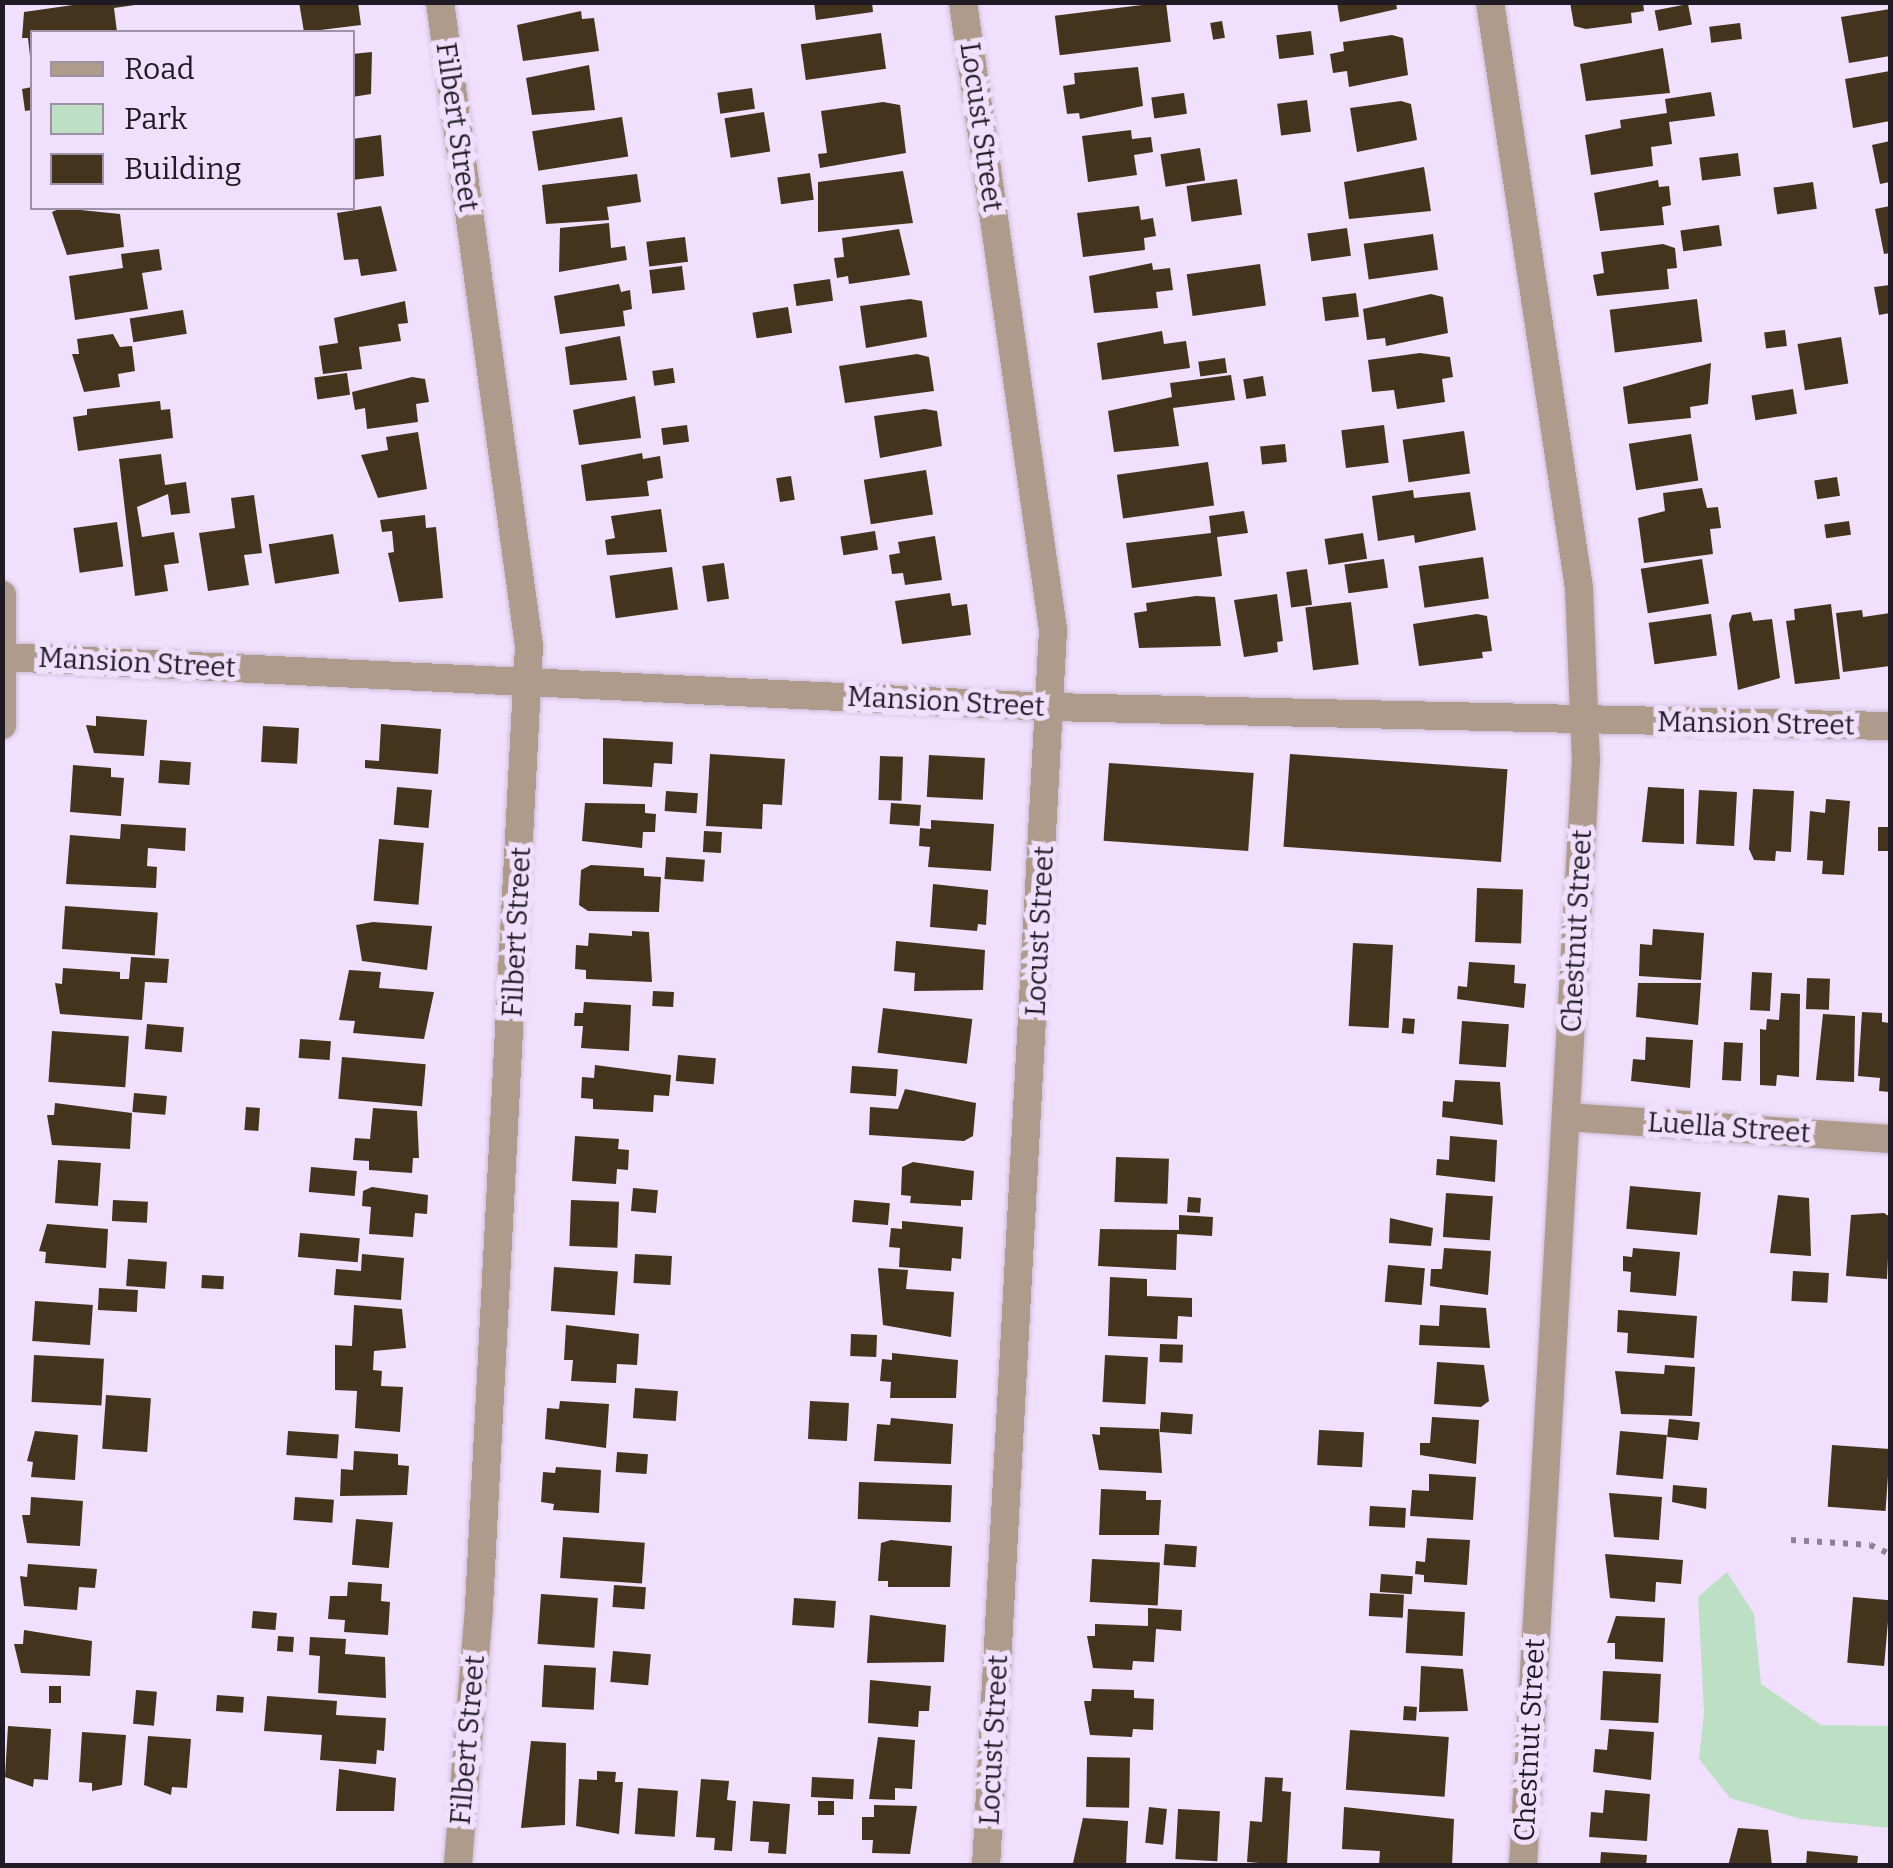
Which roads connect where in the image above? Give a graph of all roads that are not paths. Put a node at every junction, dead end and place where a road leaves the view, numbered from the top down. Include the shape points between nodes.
1 (440, 2) edge
2 (963, 2) edge
3 (1490, 2) edge
4 (2, 595) edge
5 (4, 657) edge
6 (528, 681) junction
7 (1050, 707) junction
8 (1584, 720) junction
9 (2, 725) edge
10 (1890, 726) edge
11 (1567, 1117) junction
12 (1890, 1140) edge
13 (458, 1866) edge
14 (986, 1866) edge
15 (1523, 1866) edge

1 - 6 street, Filbert Street via 524,606
2 - 7 street, Locust Street via 1053,630
3 - 8 street, Chestnut Street via 1579,588
4 - 5 street
5 - 6 street, Mansion Street
5 - 9 street
6 - 7 street, Mansion Street
6 - 13 street, Filbert Street via 479,1608
7 - 8 street, Mansion Street
7 - 14 street, Locust Street
8 - 10 street, Mansion Street
8 - 11 street, Chestnut Street
11 - 12 street, Luella Street
11 - 15 street, Chestnut Street

